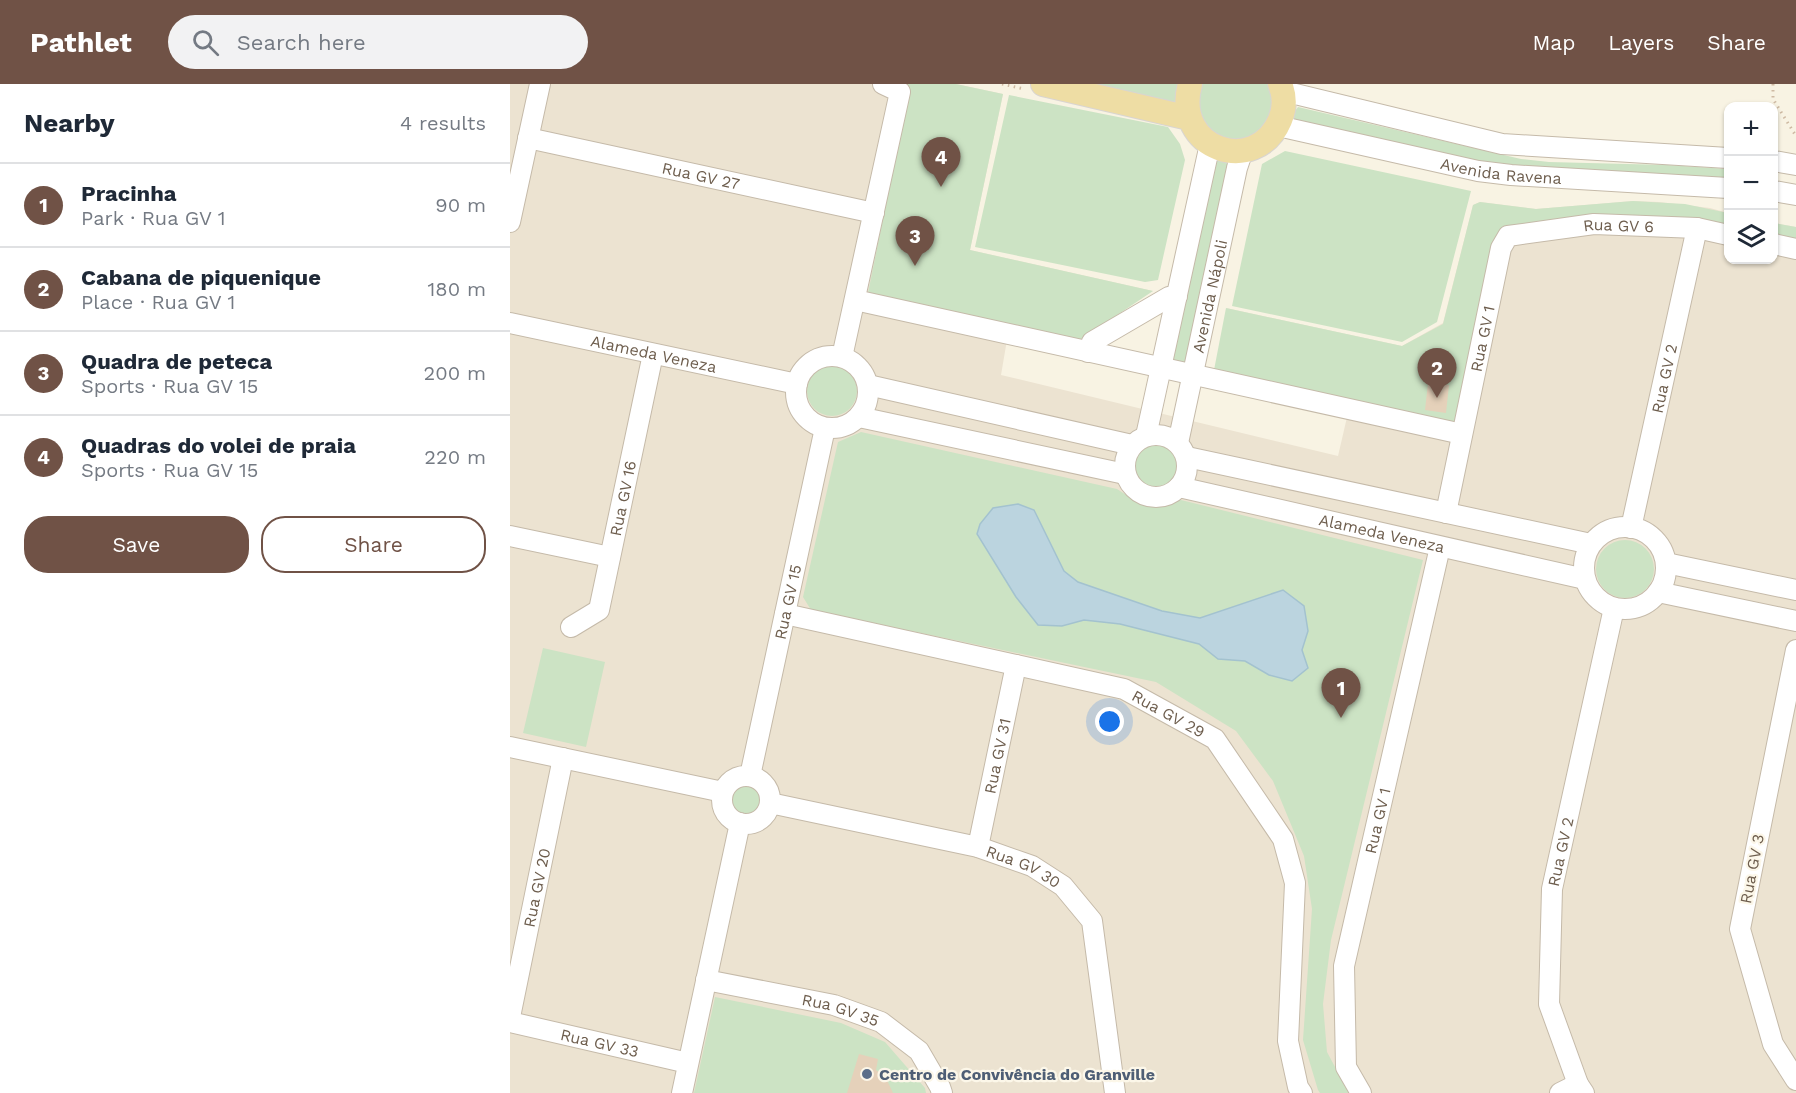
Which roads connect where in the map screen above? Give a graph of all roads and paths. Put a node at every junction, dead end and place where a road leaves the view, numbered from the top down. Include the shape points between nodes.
1 (540, 84) edge
2 (1043, 84) edge
3 (1190, 84) edge
4 (1773, 84) edge
5 (1281, 87) edge
6 (891, 88) edge
7 (1189, 118) junction
8 (1278, 126) junction
9 (1796, 136) edge
10 (528, 138) junction
11 (1210, 144) junction
12 (1243, 150) junction
13 (1724, 158) edge
14 (1778, 162) edge
15 (1796, 165) edge
16 (1724, 188) edge
17 (1778, 192) edge
18 (1796, 195) edge
19 (874, 213) junction
20 (510, 222) edge
21 (1697, 228) junction
22 (1724, 234) edge
23 (1508, 236) joint
24 (1778, 245) edge
25 (1796, 249) edge
26 (1177, 296) junction
27 (855, 300) junction
28 (510, 323) edge
29 (1088, 352) junction
30 (653, 354) junction
31 (842, 357) junction
32 (1161, 368) junction
33 (1193, 375) junction
34 (796, 384) junction
35 (868, 385) junction
36 (859, 417) junction
37 (825, 428) junction
38 (1462, 434) junction
39 (1139, 440) junction
40 (1182, 450) junction
41 (1125, 474) junction
42 (1179, 487) junction
43 (1446, 513) junction
44 (1631, 528) junction
45 (510, 536) edge
46 (1591, 544) junction
47 (1440, 547) junction
48 (610, 557) junction
49 (1666, 563) junction
50 (1585, 579) junction
51 (1796, 590) edge
52 (1658, 592) junction
53 (1614, 608) junction
54 (785, 614) junction
55 (1796, 621) edge
56 (571, 627) dead end
57 (1796, 650) edge
58 (1016, 666) junction
59 (510, 747) edge
60 (563, 758) junction
61 (750, 776) junction
62 (723, 792) junction
63 (770, 803) junction
64 (740, 823) junction
65 (978, 847) junction
66 (518, 936) edge
67 (706, 980) junction
68 (510, 1017) edge
69 (510, 1022) edge
70 (688, 1063) junction
71 (1796, 1080) edge
72 (1581, 1089) edge
73 (682, 1093) edge
74 (942, 1093) edge
75 (1115, 1093) edge
76 (1302, 1093) edge
77 (1361, 1093) edge
78 (1560, 1093) edge

1 - 10 street
2 - 7 main road
3 - 7 main road via 1186,102
4 - 9 path via 1773,99
5 - 8 main road via 1283,109
5 - 13 street, Avenida Ravena via 1502,144
6 - 19 street
7 - 11 main road
8 - 12 main road via 1269,138
8 - 16 street, Avenida Ravena via 1478,171
10 - 19 street, Rua GV 27
10 - 20 street
11 - 12 main road
11 - 26 street, Avenida Nápoli
12 - 33 street, Avenida Nápoli
14 - 15 street
17 - 18 street
19 - 27 street
21 - 22 street, Rua GV 6
21 - 23 street, Rua GV 6 via 1594,224
21 - 44 street, Rua GV 2
23 - 38 street, Rua GV 1 via 1501,248
24 - 25 street
26 - 29 street via 1092,342
26 - 32 street, Avenida Nápoli
27 - 29 street
27 - 31 street
28 - 30 street, Alameda Veneza
29 - 32 street
30 - 34 street, Alameda Veneza
30 - 48 street, Rua GV 16
31 - 34 street via 819,358 808,364
31 - 35 street via 859,368
32 - 33 street
32 - 39 street, Avenida Nápoli
33 - 38 street
33 - 40 street, Avenida Nápoli
34 - 37 street via 796,396 805,417
35 - 36 street via 865,407
35 - 39 street
36 - 37 street via 838,428
36 - 41 street
37 - 54 street, Rua GV 15
38 - 43 street, Rua GV 1
39 - 40 street via 1163,435
39 - 41 street, Avenida Nápoli via 1126,454
40 - 42 street, Avenida Nápoli via 1188,468
40 - 43 street, Alameda Veneza
41 - 42 street via 1129,483 1144,495 1162,496
42 - 47 street, Alameda Veneza
43 - 46 street, Alameda Veneza
44 - 46 street via 1609,531
44 - 49 street via 1654,540
45 - 48 street
46 - 50 street via 1584,561
47 - 50 street, Alameda Veneza
47 - 77 street, Rua GV 1 via 1344,966 1346,1067
48 - 56 street, Rua GV 16 via 599,610
49 - 51 street
49 - 52 street
50 - 53 street via 1596,597
52 - 53 street via 1639,607
52 - 55 street
53 - 72 street, Rua GV 2 via 1552,889 1549,1004
54 - 58 street, Rua GV 29
54 - 61 street, Rua GV 15
57 - 71 street, Rua GV 3 via 1740,929 1773,1044
58 - 65 street, Rua GV 31
58 - 76 street, Rua GV 29 via 1124,689 1215,739 1276,830 1295,883 1288,1041
59 - 60 street
60 - 62 street
60 - 66 street, Rua GV 20
61 - 62 street via 737,777
61 - 63 street via 767,788
62 - 64 street via 725,811
63 - 64 street via 759,820
63 - 65 street, Rua GV 30
64 - 67 street
65 - 75 street, Rua GV 30 via 1032,866 1063,886 1092,921
66 - 68 street, Rua GV 20
67 - 70 street
67 - 74 street, Rua GV 35 via 834,1005 881,1022 919,1051
69 - 70 street, Rua GV 33
70 - 73 street
72 - 78 street

